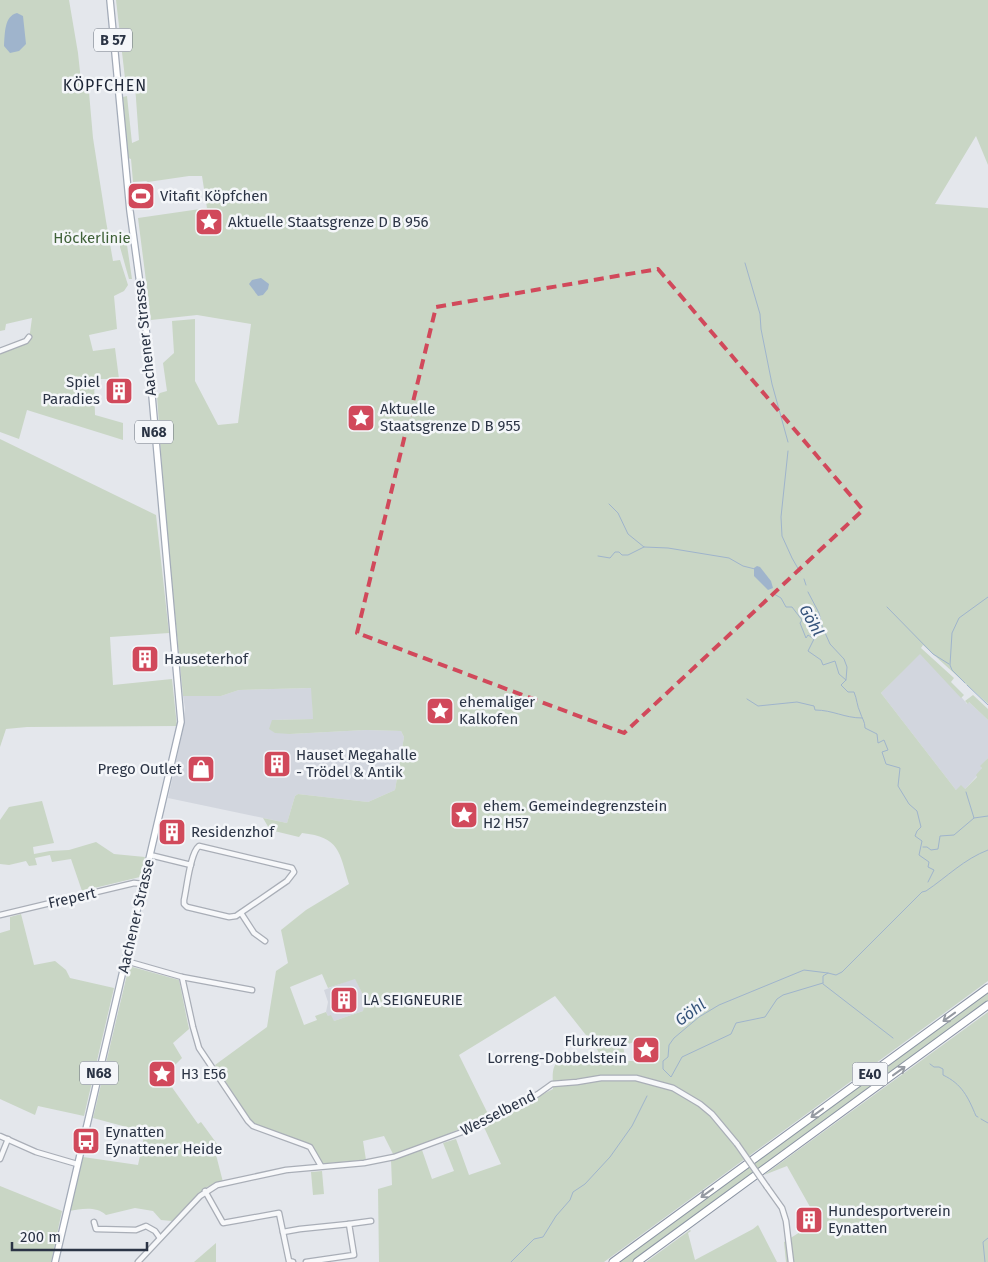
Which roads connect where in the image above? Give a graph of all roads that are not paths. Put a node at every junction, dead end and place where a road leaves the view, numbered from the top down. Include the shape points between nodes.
1 (110, 0) edge
2 (137, 267) joint
3 (29, 337) dead end
4 (0, 350) edge
5 (150, 855) junction
6 (191, 865) junction
7 (144, 884) junction
8 (241, 914) junction
9 (0, 915) edge
10 (265, 942) dead end
11 (126, 961) junction
12 (182, 977) junction
13 (988, 988) edge
14 (252, 990) dead end
15 (988, 1006) edge
16 (0, 1136) edge
17 (8, 1139) junction
18 (0, 1159) edge
19 (77, 1164) junction
20 (320, 1166) junction
21 (206, 1191) junction
22 (371, 1221) dead end
23 (94, 1222) dead end
24 (349, 1224) junction
25 (283, 1232) junction
26 (160, 1238) junction
27 (55, 1262) edge
28 (138, 1262) edge
29 (293, 1262) edge
30 (306, 1262) edge
31 (613, 1262) edge
32 (637, 1262) edge
33 (791, 1262) edge

1 - 2 main road, B 57
2 - 5 main road, Aachener Strasse / N68 via 181,711 178,743
3 - 4 street
5 - 6 street
5 - 7 main road, Aachener Strasse / N68
6 - 8 street via 184,900 187,907 229,917
6 - 8 street via 199,846 294,870 287,880
7 - 9 street, Frepert via 134,883
7 - 11 main road, Aachener Strasse / N68
8 - 10 street
11 - 12 street
11 - 19 main road, Aachener Strasse / N68
12 - 14 street
12 - 20 street via 199,1048 248,1121 253,1126 310,1147
13 -> 31 highway, E40
32 -> 15 highway, E40
16 - 17 street
17 - 18 street
17 - 19 street via 36,1152
19 - 27 main road, Aachener Strasse / N68
20 - 21 street, Wesselbend via 233,1181
20 - 33 street, Wesselbend, bridge via 394,1157 473,1128 552,1084 636,1078 665,1085 688,1096 712,1114 782,1208
21 - 25 street via 223,1223 279,1213
21 - 26 street, Wesselbend
22 - 24 street
23 - 26 street via 96,1229 136,1230 146,1226
24 - 25 street
24 - 30 street via 354,1255
25 - 29 street via 289,1261
26 - 28 street, Wesselbend

